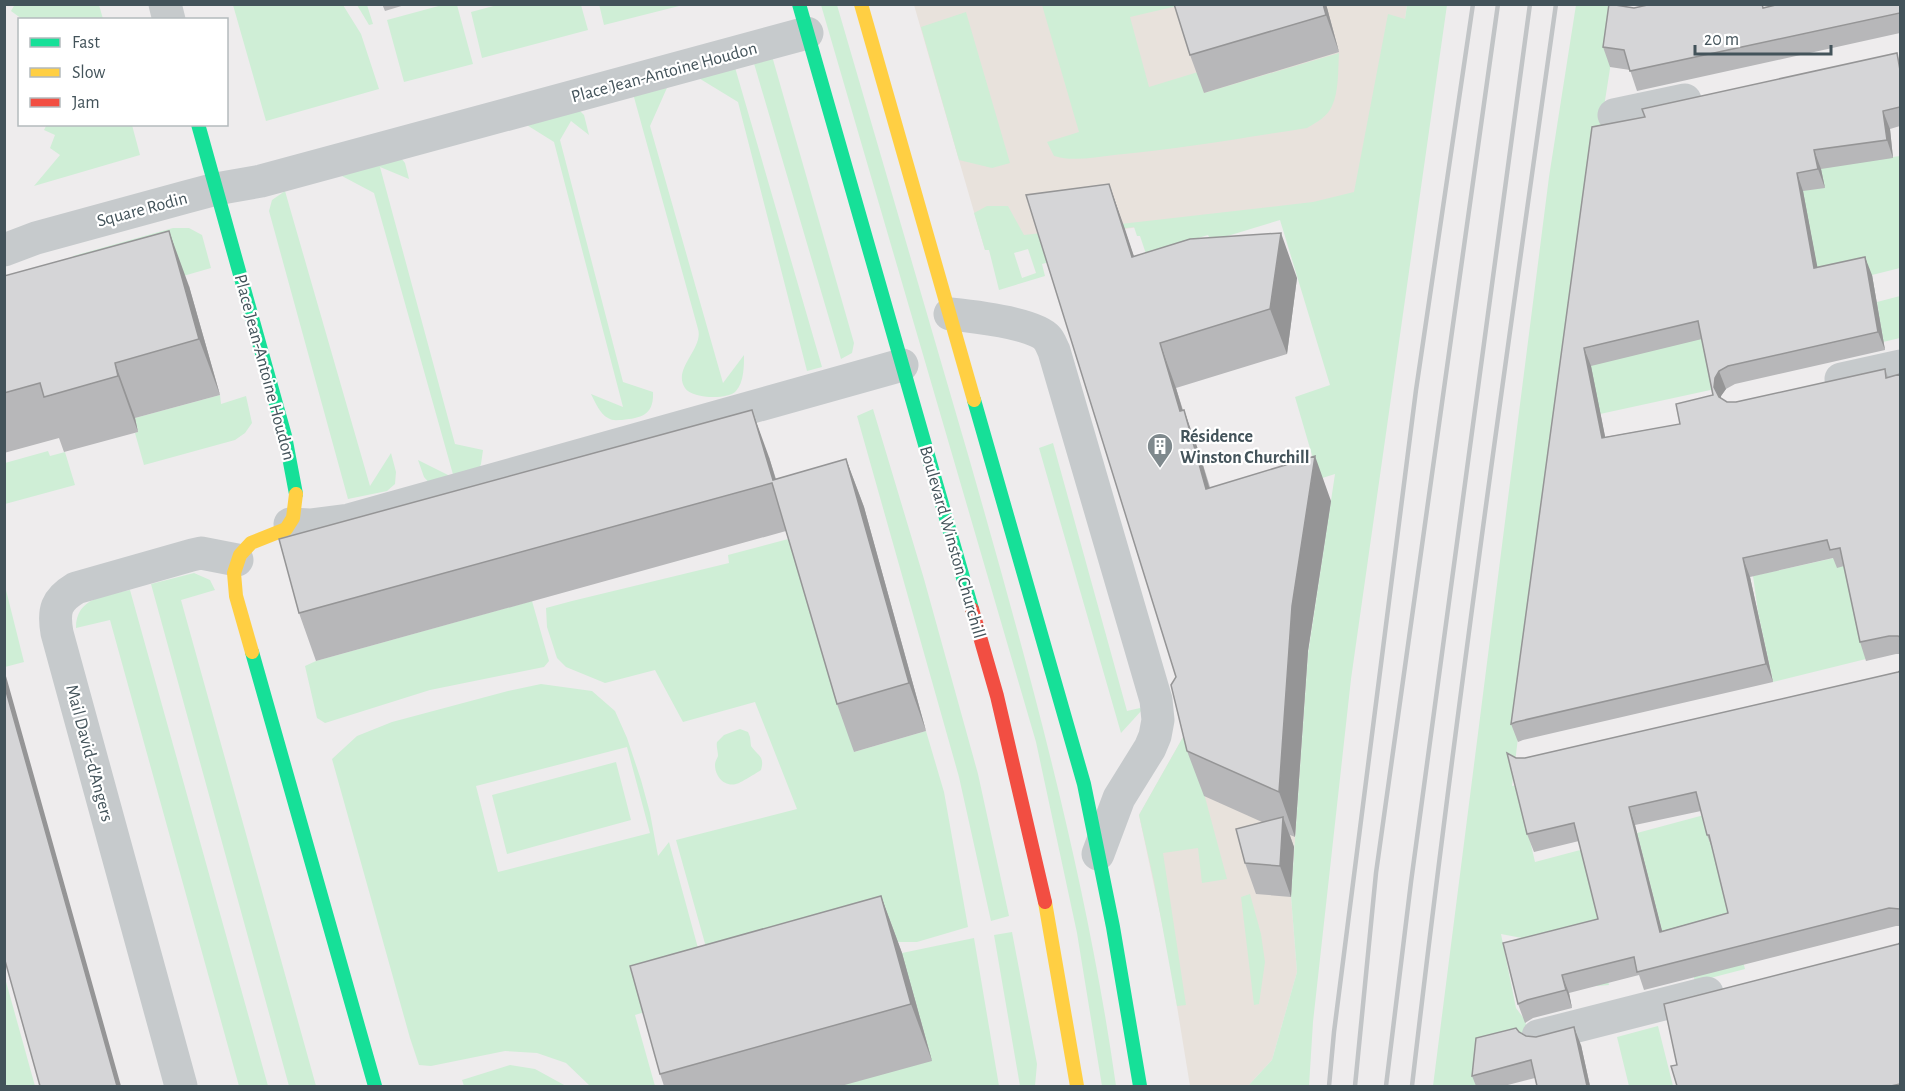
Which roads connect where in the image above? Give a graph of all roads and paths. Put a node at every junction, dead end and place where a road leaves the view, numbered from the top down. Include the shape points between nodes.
1 (861, 4) edge
2 (803, 19) edge
3 (1717, 93) edge
4 (1614, 115) dead end
5 (199, 126) edge
6 (216, 189) junction
7 (4, 250) edge
8 (950, 314) junction
9 (902, 365) junction
10 (1900, 366) edge
11 (1808, 386) edge
12 (290, 524) junction
13 (237, 560) junction
14 (1098, 854) junction
15 (1731, 987) edge
16 (1538, 1036) edge
17 (181, 1086) edge
18 (375, 1086) edge
19 (1077, 1086) edge
20 (1140, 1086) edge

1 - 8 main road
2 - 6 street, Place Jean-Antoine Houdon via 261,181
2 - 9 main road, Boulevard Winston Churchill
3 - 4 street
5 - 6 main road
6 - 7 street, Square Rodin
6 - 12 main road, Place Jean-Antoine Houdon via 285,436 296,496
8 - 14 main road via 1084,784
8 - 14 street via 993,318 1039,332 1054,351 1156,700 1155,736 1119,798
9 - 12 street via 349,520
9 - 19 main road, Boulevard Winston Churchill via 1018,779 1049,917
10 - 11 street
12 - 13 main road via 251,543
13 - 17 street, Mail David-d'Angers via 192,555 76,588 61,600 54,617
13 - 18 main road via 236,596
14 - 20 main road
15 - 16 street

